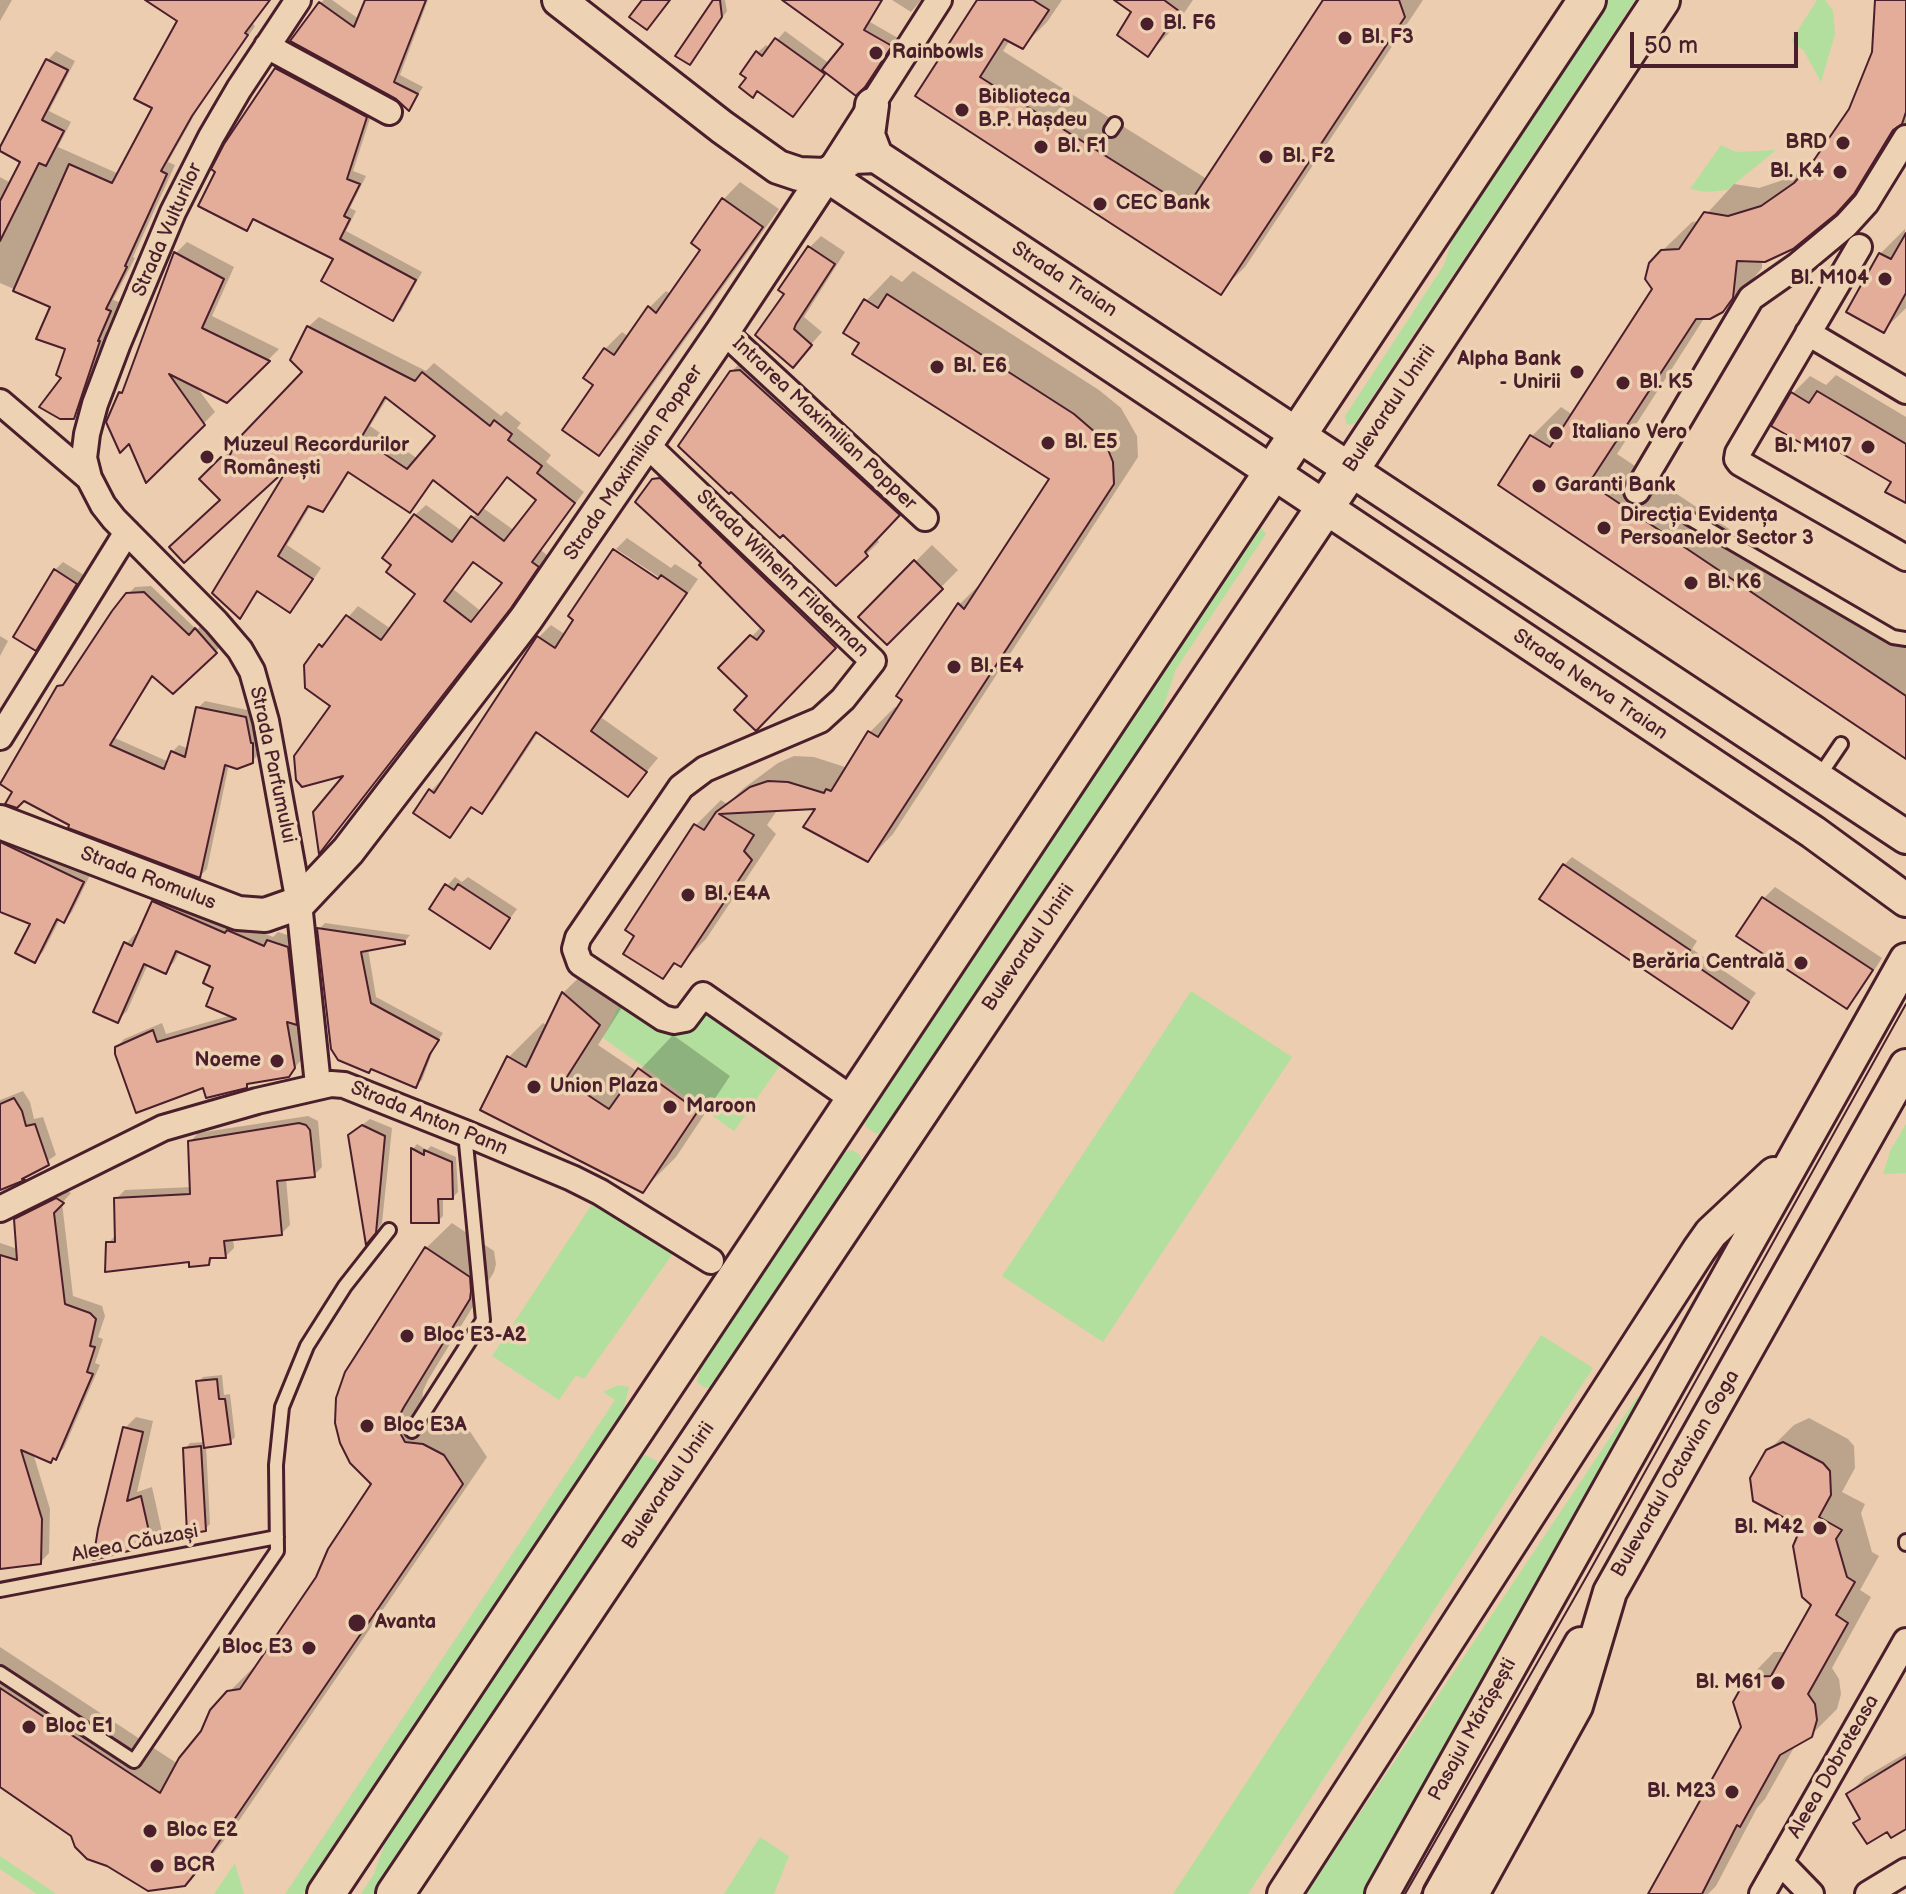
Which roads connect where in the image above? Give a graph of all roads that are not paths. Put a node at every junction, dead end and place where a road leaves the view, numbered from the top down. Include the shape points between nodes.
1 (298, 0) edge
2 (559, 0) edge
3 (939, 0) edge
4 (1587, 0) edge
5 (1661, 0) edge
6 (267, 46) junction
7 (872, 105) junction
8 (389, 112) dead end
9 (1906, 138) edge
10 (876, 156) junction
11 (778, 167) junction
12 (826, 175) junction
13 (799, 216) junction
14 (1859, 247) dead end
15 (723, 331) junction
16 (1808, 333) junction
17 (1906, 391) edge
18 (0, 402) edge
19 (1297, 435) junction
20 (646, 444) junction
21 (1350, 470) junction
22 (1272, 473) junction
23 (89, 478) junction
24 (1637, 491) dead end
25 (1324, 508) junction
26 (925, 518) dead end
27 (1689, 518) dead end
28 (127, 532) junction
29 (1906, 558) edge
30 (1906, 639) edge
31 (0, 737) edge
32 (1841, 744) dead end
33 (1818, 778) junction
34 (0, 822) edge
35 (1906, 837) edge
36 (1906, 900) edge
37 (299, 903) junction
38 (1906, 960) edge
39 (1906, 1066) edge
40 (318, 1085) junction
41 (1896, 1094) edge
42 (847, 1112) junction
43 (465, 1133) junction
44 (1799, 1149) junction
45 (889, 1156) junction
46 (0, 1209) edge
47 (389, 1230) dead end
48 (711, 1261) dead end
49 (659, 1394) junction
50 (708, 1427) junction
51 (412, 1431) dead end
52 (277, 1537) junction
53 (0, 1590) edge
54 (1610, 1592) junction
55 (1906, 1641) edge
56 (0, 1673) edge
57 (1780, 1862) junction
58 (1906, 1871) edge
59 (326, 1894) edge
60 (395, 1894) edge
61 (1284, 1894) edge
62 (1382, 1894) edge
63 (1440, 1894) edge
64 (1472, 1894) edge
65 (1762, 1894) edge
66 (1811, 1894) edge
67 (1868, 1894) edge

1 - 6 street, Strada Vulturilor
2 - 11 street
3 - 7 street, Strada Maximilian Popper
4 - 19 main road
5 - 21 main road, Bulevardul Unirii
6 - 8 street
6 - 23 street, Strada Vulturilor via 173,212 118,343 87,434 84,458
7 - 10 street via 868,135
7 - 12 street, Strada Maximilian Popper
9 - 24 street via 1846,225 1751,298
10 - 12 street via 853,157
10 - 19 street, Strada Traian
11 - 12 street
11 - 13 street via 796,191
12 - 13 street, Strada Maximilian Popper
12 - 22 street
13 - 15 street, Strada Maximilian Popper
14 - 16 street
15 - 20 street, Strada Maximilian Popper
15 - 26 street, Intrarea Maximilian Popper
16 - 17 street
16 - 29 street via 1737,459
18 - 23 street, Strada Parfumului
19 - 21 street
19 - 22 main road
20 - 37 street, Strada Maximilian Popper via 499,655 348,851
20 - 42 street, Strada Wilhelm Filderman via 873,661 820,720 705,769 681,787 575,949 580,963 663,1018 685,1019 703,995
21 - 25 main road, Bulevardul Unirii
21 - 33 street
22 - 25 street, Strada Nerva Traian
22 - 42 main road
23 - 28 street, Strada Parfumului via 103,505
25 - 36 street, Strada Nerva Traian via 1813,832
25 - 45 main road, Bulevardul Unirii
27 - 30 lane via 1893,637
28 - 31 street
28 - 37 street, Strada Parfumului via 216,622 252,671
32 - 33 lane
33 - 35 street
34 - 37 street, Strada Romulus via 238,913 265,915
37 - 40 street, Strada Parfumului
38 - 44 street
39 - 41 street, Bulevardul Octavian Goga
40 - 43 street, Strada Anton Pann via 344,1085
40 - 46 street, Strada Anton Pann via 163,1128
41 - 54 street, Bulevardul Octavian Goga
42 - 45 main road
42 - 49 main road
43 - 48 street, Strada Anton Pann via 600,1192
43 - 51 lane via 483,1320
44 - 61 street via 1699,1250
44 - 62 street, Pasajul Mărășești
45 - 50 main road, Bulevardul Unirii
47 - 52 lane via 307,1346 282,1407
49 - 50 main road
49 - 59 main road
50 - 60 main road, Bulevardul Unirii
52 - 53 lane, Aleea Căuzași
52 - 56 lane via 277,1551 134,1761
54 - 63 street
54 - 64 street, Bulevardul Octavian Goga via 1576,1706
55 - 57 street, Aleea Dobroteasa
57 - 65 street, Aleea Dobroteasa
57 - 66 street
58 - 67 street

